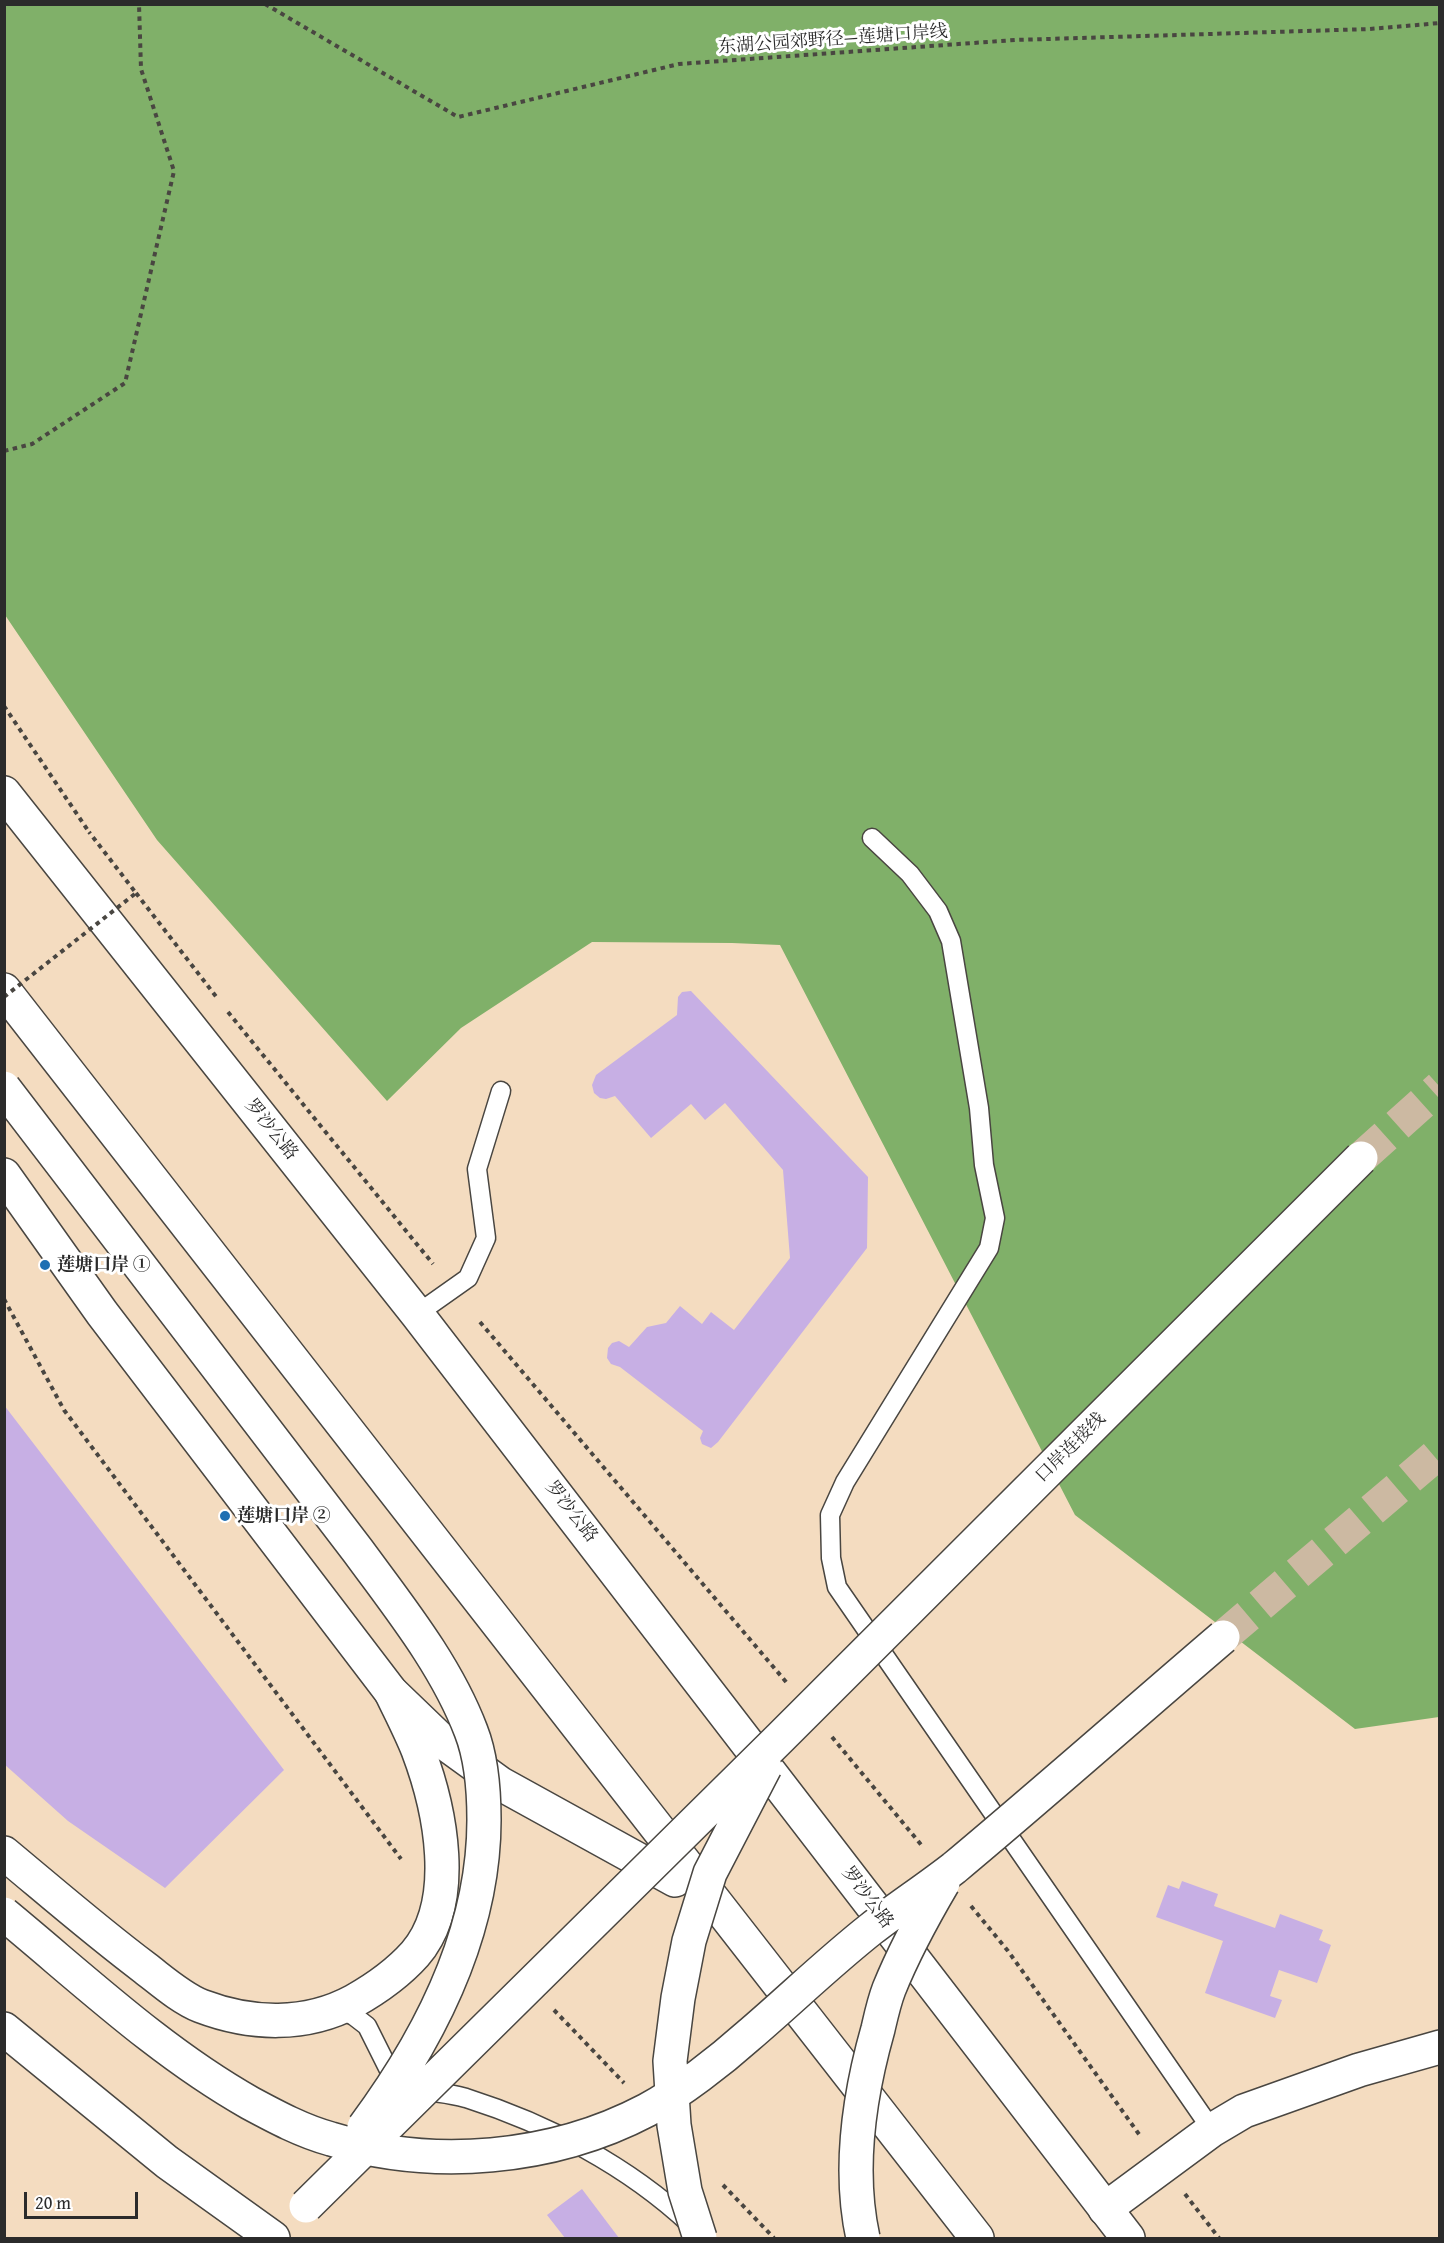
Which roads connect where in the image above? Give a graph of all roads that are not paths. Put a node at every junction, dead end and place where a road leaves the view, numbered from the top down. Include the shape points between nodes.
1 (4, 793) edge
2 (872, 838) dead end
3 (4, 990) edge
4 (4, 1088) edge
5 (501, 1091) dead end
6 (1361, 1158) tunnel mouth
7 (4, 1175) edge
8 (417, 1314) junction
9 (1223, 1637) tunnel mouth
10 (391, 1692) junction
11 (780, 1738) junction
12 (4, 1853) edge
13 (951, 1870) junction
14 (4, 1914) edge
15 (727, 1918) junction
16 (338, 2008) junction
17 (4, 2029) edge
18 (1440, 2047) edge
19 (1212, 2130) junction
20 (306, 2206) junction
21 (1105, 2209) junction
22 (274, 2238) edge
23 (700, 2238) edge
24 (705, 2238) edge
25 (864, 2238) edge
26 (977, 2238) edge
27 (1128, 2238) edge

1 - 8 main road, 罗沙公路
2 - 19 lane via 910,874 939,911 951,941 995,1218 989,1248 844,1482 830,1515 831,1558 837,1587
3 - 15 main road
4 - 20 main road, bridge via 410,1622 451,1686 472,1732 484,1786 484,1837 478,1892 464,1946 414,2054
5 - 8 lane via 477,1170 486,1238 468,1278
6 - 11 main road, 口岸连接线, bridge
7 - 10 main road via 102,1312
8 - 21 main road, 罗沙公路
9 - 13 main road, bridge
10 - 15 main road via 443,1742 501,1784 691,1889
10 - 16 main road via 429,1784 442,1854 440,1895 431,1927 416,1953 375,1989
11 - 20 main road, 口岸连接线, bridge
11 - 23 main road, bridge via 710,1874 689,1941 678,1998 670,2061 674,2125 686,2191
12 - 16 main road via 119,1949 198,2005 260,2021 314,2016
13 - 14 main road, bridge via 869,1931 746,2038 647,2109 596,2131 537,2149 477,2156 381,2150 331,2139 285,2122 201,2074
13 - 25 main road, bridge via 917,1928 888,1991 868,2064 858,2126 857,2167
15 - 26 main road
16 - 24 lane via 367,2026 398,2088 465,2098 550,2131 636,2181
17 - 22 main road via 167,2162
18 - 19 main road via 1359,2070 1244,2111
19 - 21 main road
20 - 22 main road
21 - 27 main road, 罗沙公路

